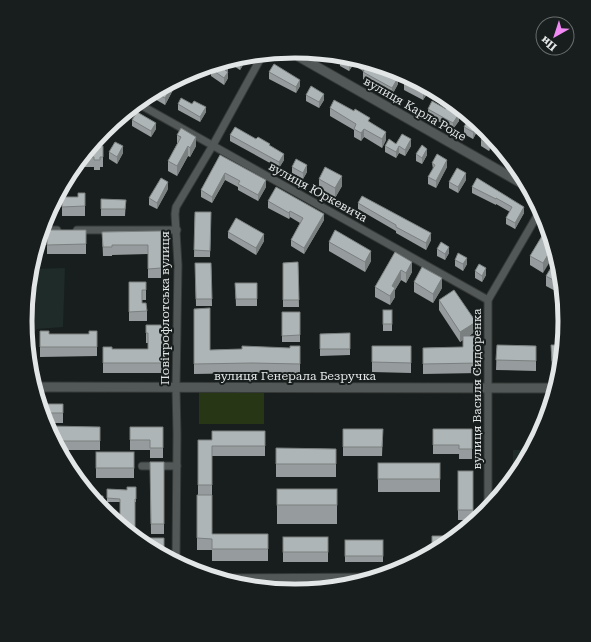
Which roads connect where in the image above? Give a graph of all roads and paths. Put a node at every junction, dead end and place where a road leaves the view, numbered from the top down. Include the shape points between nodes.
1 (301, 58) edge
2 (260, 60) edge
3 (144, 106) edge
4 (213, 146) junction
5 (520, 182) edge
6 (537, 216) edge
7 (48, 230) edge
8 (177, 230) junction
9 (488, 300) junction
10 (41, 387) edge
11 (176, 388) junction
12 (487, 388) junction
13 (550, 388) edge
14 (142, 466) dead end
15 (177, 466) junction
16 (488, 501) edge
17 (176, 555) edge
18 (358, 577) edge
19 (238, 578) edge

1 - 5 street, вулиця Карла Роде
2 - 4 street, Повітрофлотська вулиця
3 - 4 street, вулиця Юркевича
4 - 8 street, Повітрофлотська вулиця via 176,207
4 - 9 street, вулиця Юркевича
6 - 9 street, вулиця Василя Сидоренка
7 - 8 street
8 - 11 street, Повітрофлотська вулиця
9 - 12 street, вулиця Василя Сидоренка
10 - 11 street, вулиця Генерала Безручка
11 - 12 street, вулиця Генерала Безручка
11 - 15 street, Повітрофлотська вулиця
12 - 13 street, вулиця Генерала Безручка
12 - 16 street, вулиця Василя Сидоренка
14 - 15 street
15 - 17 street, Повітрофлотська вулиця
18 - 19 street

